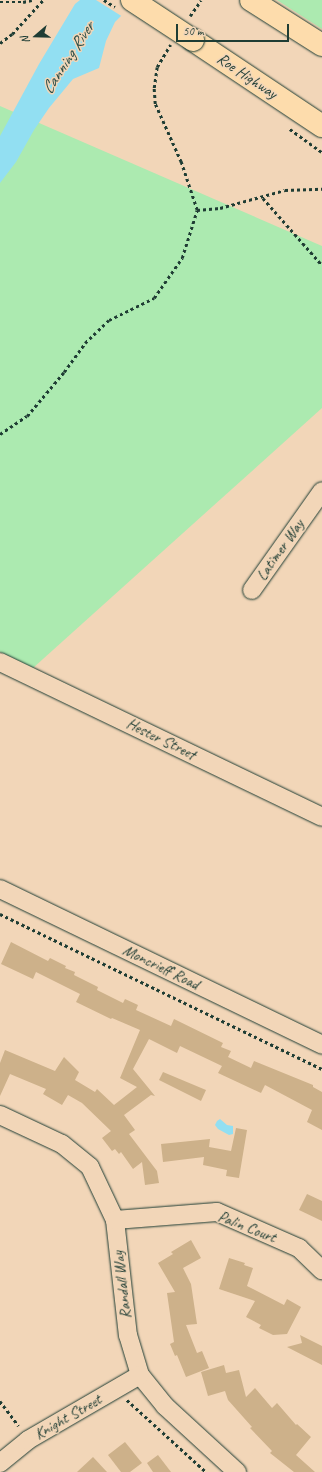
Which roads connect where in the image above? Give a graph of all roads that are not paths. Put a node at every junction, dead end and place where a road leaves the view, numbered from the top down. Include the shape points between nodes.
1 (132, 0) edge
2 (251, 0) edge
3 (322, 46) edge
4 (322, 126) edge
5 (322, 491) edge
6 (252, 590) dead end
7 (0, 662) edge
8 (322, 817) edge
9 (0, 889) edge
10 (322, 1045) edge
11 (0, 1115) edge
12 (114, 1220) junction
13 (322, 1270) edge
14 (140, 1375) junction
15 (0, 1463) edge
16 (236, 1472) edge

1 - 4 highway, Roe Highway, bridge
2 - 3 highway
5 - 6 street, Latimer Way
7 - 8 street, Hester Street
9 - 10 street, Moncrieff Road
11 - 12 street, Randall Way via 62,1144 90,1167
12 - 13 street, Palin Court via 217,1212 299,1248
12 - 14 street, Randall Way via 128,1336
14 - 15 street, Knight Street via 28,1440
14 - 16 street, Randall Way via 165,1406

